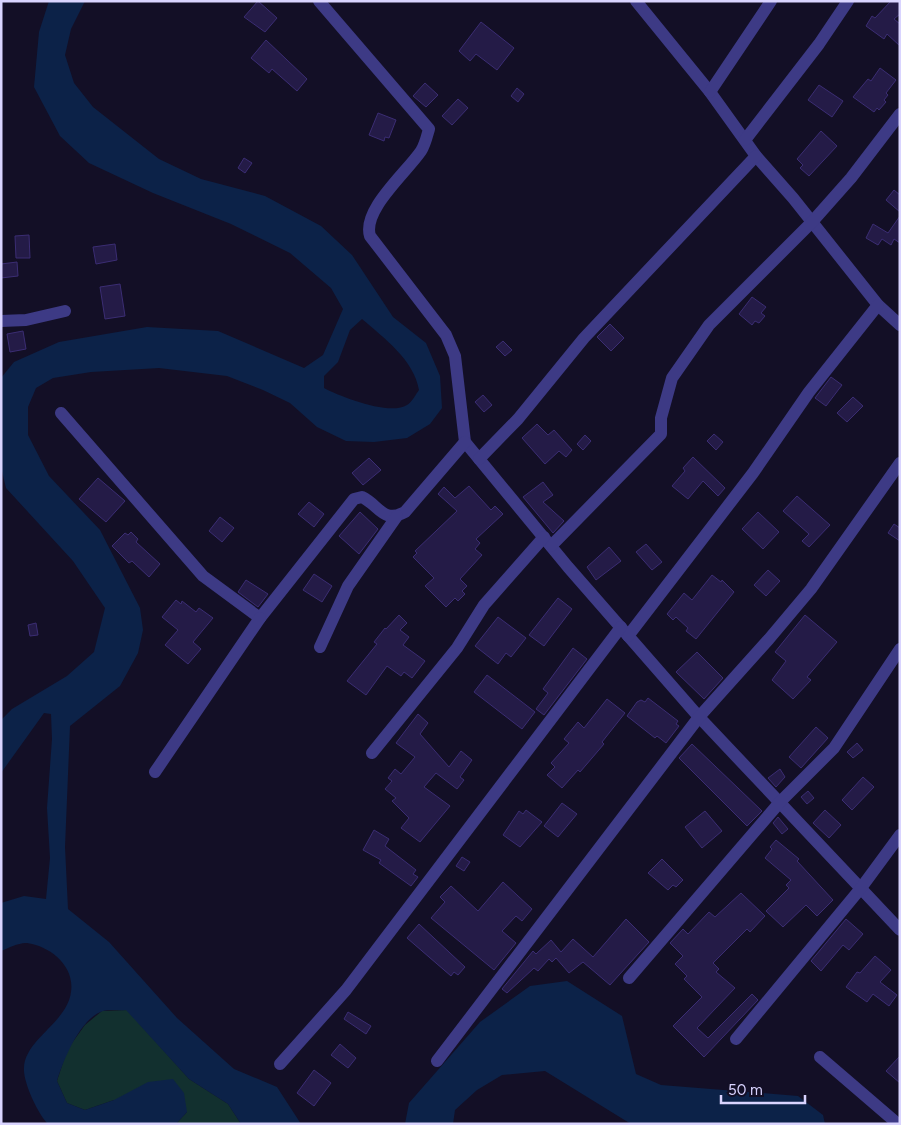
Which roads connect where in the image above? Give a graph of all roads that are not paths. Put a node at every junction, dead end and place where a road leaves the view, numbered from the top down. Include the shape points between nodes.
1 (319, 1) edge
2 (636, 1) edge
3 (771, 1) edge
4 (848, 1) edge
5 (710, 92) junction
6 (900, 114) edge
7 (745, 140) junction
8 (756, 156) junction
9 (812, 222) junction
10 (878, 305) junction
11 (66, 311) dead end
12 (1, 321) edge
13 (900, 325) edge
14 (61, 413) dead end
15 (465, 442) junction
16 (480, 460) junction
17 (900, 463) edge
18 (397, 516) junction
19 (548, 542) junction
20 (260, 618) junction
21 (625, 632) junction
22 (320, 646) dead end
23 (900, 649) edge
24 (699, 717) junction
25 (372, 753) dead end
26 (155, 772) dead end
27 (780, 802) junction
28 (900, 835) edge
29 (861, 888) junction
30 (900, 930) edge
31 (629, 978) dead end
32 (736, 1039) dead end
33 (820, 1057) dead end
34 (437, 1061) dead end
35 (280, 1064) dead end
36 (898, 1124) edge

1 - 15 street via 429,129 423,149 372,212 367,227 370,236 446,335 455,356
2 - 5 street
3 - 5 street
4 - 7 street
5 - 7 street
6 - 9 street
7 - 8 street
8 - 9 street
8 - 16 street via 584,338
9 - 10 street
9 - 19 street via 709,325 672,378 661,418 661,434
10 - 13 street
10 - 21 street via 809,392 753,474
11 - 12 street via 26,320
14 - 20 street via 203,576
15 - 16 street
15 - 18 street via 405,512
16 - 19 street
17 - 24 street via 811,589
18 - 20 street via 380,512 362,497 354,499
18 - 22 street via 348,586
19 - 21 street
19 - 25 street via 484,604 457,648
20 - 26 street
21 - 24 street
21 - 35 street via 346,990
23 - 27 street via 834,748
24 - 27 street
24 - 34 street
27 - 29 street
27 - 31 street
28 - 29 street
29 - 30 street
29 - 32 street
33 - 36 street

